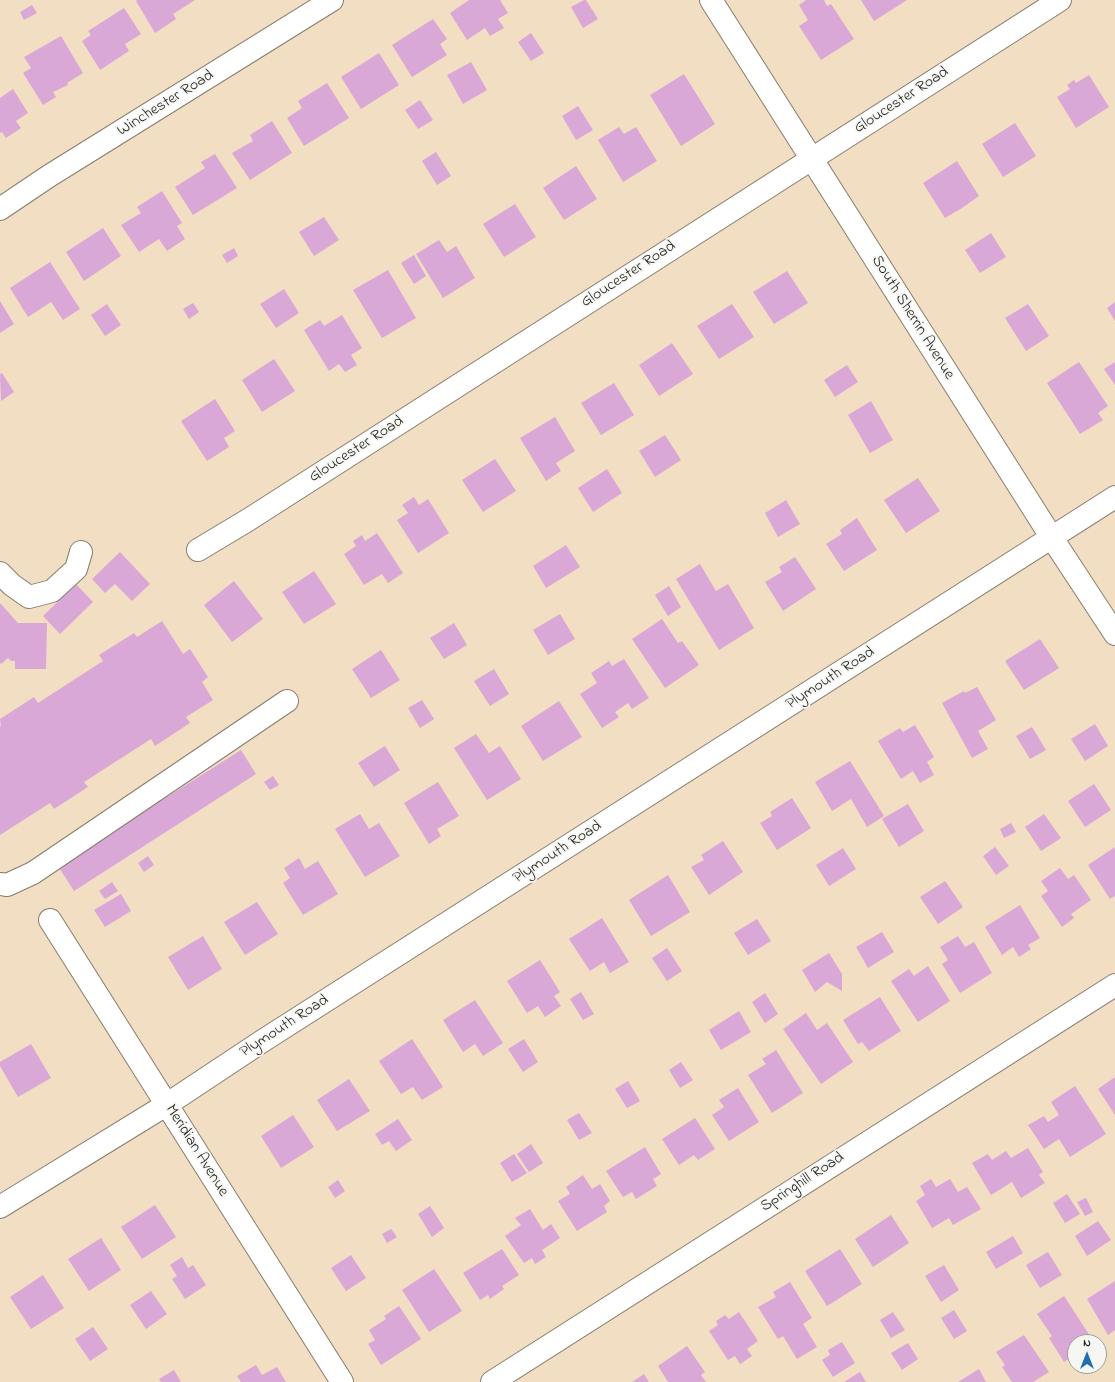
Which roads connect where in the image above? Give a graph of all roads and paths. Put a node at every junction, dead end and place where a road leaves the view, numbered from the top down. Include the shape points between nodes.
1 (332, 0) edge
2 (711, 0) edge
3 (1060, 0) edge
4 (812, 158) junction
5 (0, 209) edge
6 (1115, 498) edge
7 (1052, 538) junction
8 (198, 550) dead end
9 (81, 552) dead end
10 (0, 572) edge
11 (1115, 634) edge
12 (287, 701) dead end
13 (0, 884) edge
14 (50, 920) dead end
15 (1115, 985) edge
16 (166, 1104) junction
17 (0, 1207) edge
18 (342, 1382) edge
19 (492, 1382) edge

1 - 5 street, Winchester Road
2 - 4 street, South Sherrin Avenue
3 - 4 street, Gloucester Road
4 - 7 street, South Sherrin Avenue
4 - 8 street, Gloucester Road
6 - 7 street, Plymouth Road
7 - 11 street, South Sherrin Avenue
7 - 16 street, Plymouth Road
9 - 10 street via 76,569 52,591 29,597 12,585
12 - 13 street via 33,873 7,885
14 - 16 street, Meridian Avenue
15 - 19 street, Springhill Road
16 - 17 street, Plymouth Road
16 - 18 street, Meridian Avenue

